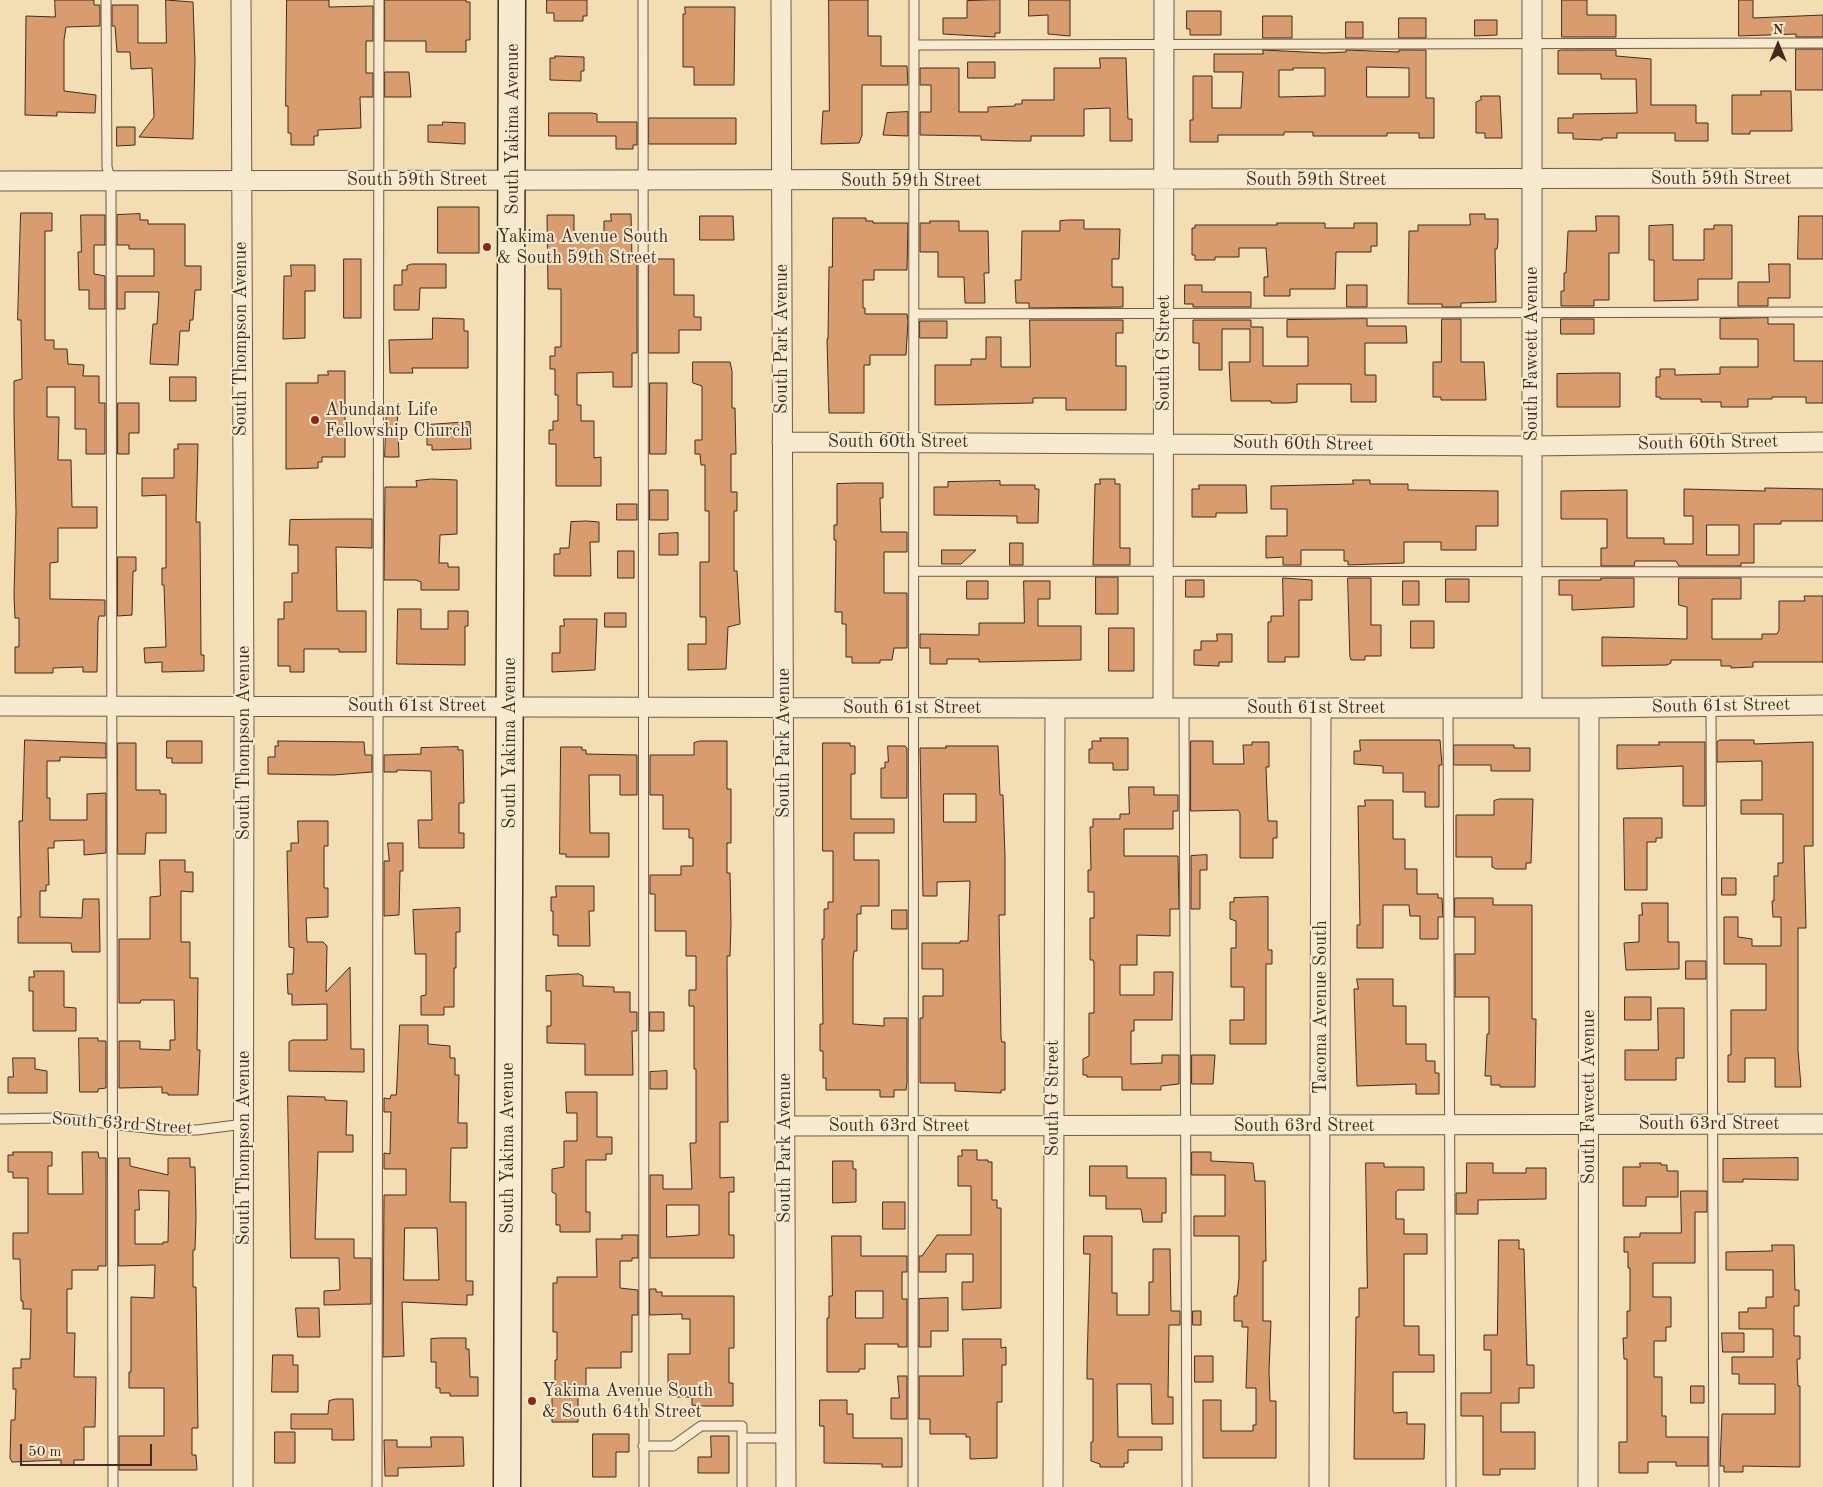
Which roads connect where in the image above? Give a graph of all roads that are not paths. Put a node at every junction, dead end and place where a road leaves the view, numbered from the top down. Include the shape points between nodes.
1 (106, 0) edge
2 (241, 0) edge
3 (379, 0) edge
4 (512, 0) edge
5 (643, 0) edge
6 (781, 0) edge
7 (914, 0) edge
8 (1164, 0) edge
9 (1532, 0) edge
10 (1823, 43) edge
11 (914, 45) junction
12 (1164, 45) junction
13 (1532, 45) junction
14 (1823, 178) edge
15 (1532, 179) junction
16 (379, 180) junction
17 (513, 180) junction
18 (1164, 180) junction
19 (0, 181) edge
20 (240, 181) junction
21 (643, 181) junction
22 (914, 181) junction
23 (110, 182) junction
24 (781, 182) junction
25 (1823, 312) edge
26 (1164, 313) junction
27 (914, 314) junction
28 (1533, 314) junction
29 (782, 442) junction
30 (914, 442) junction
31 (1164, 442) junction
32 (1823, 442) edge
33 (1532, 446) junction
34 (914, 571) junction
35 (1164, 571) junction
36 (1533, 571) junction
37 (1823, 572) edge
38 (1823, 705) edge
39 (0, 706) edge
40 (112, 706) junction
41 (244, 706) junction
42 (378, 706) junction
43 (510, 706) junction
44 (1710, 706) junction
45 (643, 707) junction
46 (1163, 707) junction
47 (1184, 707) junction
48 (1448, 707) junction
49 (1532, 707) junction
50 (784, 708) junction
51 (913, 708) junction
52 (1055, 708) junction
53 (1321, 708) junction
54 (1589, 708) junction
55 (0, 1119) edge
56 (244, 1124) junction
57 (1712, 1124) junction
58 (1823, 1124) edge
59 (1589, 1125) junction
60 (112, 1126) junction
61 (785, 1126) junction
62 (913, 1126) junction
63 (1186, 1126) junction
64 (1321, 1126) junction
65 (1450, 1126) junction
66 (1053, 1127) junction
67 (742, 1438) junction
68 (786, 1438) junction
69 (644, 1446) junction
70 (113, 1487) edge
71 (244, 1487) edge
72 (377, 1487) edge
73 (507, 1487) edge
74 (644, 1487) edge
75 (742, 1487) edge
76 (786, 1487) edge
77 (913, 1487) edge
78 (1053, 1487) edge
79 (1187, 1487) edge
80 (1319, 1487) edge
81 (1451, 1487) edge
82 (1588, 1487) edge
83 (1714, 1487) edge

1 - 23 lane via 107,167
2 - 20 street, South Thompson Avenue
3 - 16 lane
4 - 17 main road, South Yakima Avenue
5 - 21 lane
6 - 24 street, South Park Avenue
7 - 11 lane
8 - 12 street, South G Street
9 - 13 street, South Fawcett Avenue
10 - 13 lane
11 - 12 lane
11 - 22 lane
12 - 13 lane
12 - 18 street, South G Street
13 - 15 street, South Fawcett Avenue
14 - 15 street, South 59th Street
15 - 18 street, South 59th Street
15 - 28 street, South Fawcett Avenue
16 - 17 street, South 59th Street
16 - 20 street, South 59th Street
16 - 42 lane
17 - 21 street, South 59th Street
17 - 43 main road, South Yakima Avenue
18 - 22 street, South 59th Street
18 - 26 street, South G Street
19 - 23 street, South 59th Street
20 - 23 street, South 59th Street
20 - 41 street, South Thompson Avenue
21 - 24 street, South 59th Street
21 - 45 lane
22 - 24 street, South 59th Street
22 - 27 lane
23 - 40 lane
24 - 29 street, South Park Avenue
25 - 28 lane
26 - 27 lane
26 - 28 lane
26 - 31 street, South G Street
27 - 30 lane
28 - 33 street, South Fawcett Avenue
29 - 30 street, South 60th Street
29 - 50 street, South Park Avenue
30 - 31 street, South 60th Street
30 - 34 lane
31 - 33 street, South 60th Street
31 - 35 street, South G Street
32 - 33 street, South 60th Street
33 - 36 street, South Fawcett Avenue
34 - 35 lane
34 - 51 lane
35 - 36 lane
35 - 46 street, South G Street
36 - 37 lane
36 - 49 street, South Fawcett Avenue
38 - 44 street, South 61st Street
39 - 40 street, South 61st Street
40 - 41 street, South 61st Street
40 - 60 lane
41 - 42 street, South 61st Street
41 - 56 street, South Thompson Avenue
42 - 43 street, South 61st Street
42 - 72 lane
43 - 45 street, South 61st Street
43 - 73 main road, South Yakima Avenue
44 - 54 street, South 61st Street
44 - 57 lane
45 - 50 street, South 61st Street
45 - 69 lane
46 - 47 street, South 61st Street
46 - 52 street, South 61st Street
47 - 53 street, South 61st Street
47 - 63 lane
48 - 49 street, South 61st Street
48 - 53 street, South 61st Street
48 - 65 lane
49 - 54 street, South 61st Street
50 - 51 street, South 61st Street
50 - 61 street, South Park Avenue
51 - 52 street, South 61st Street
51 - 62 lane
52 - 66 street, South G Street
53 - 64 street, Tacoma Avenue South
54 - 59 street, South Fawcett Avenue
55 - 60 lane, South 63rd Street via 58,1118
56 - 60 lane, South 63rd Street via 183,1131
56 - 71 street, South Thompson Avenue
57 - 58 street, South 63rd Street
57 - 59 street, South 63rd Street
57 - 83 lane
59 - 65 street, South 63rd Street
59 - 82 street, South Fawcett Avenue
60 - 70 lane
61 - 62 street, South 63rd Street
61 - 68 street, South Park Avenue
62 - 66 street, South 63rd Street
62 - 77 lane
63 - 64 street, South 63rd Street
63 - 66 street, South 63rd Street
63 - 79 lane
64 - 65 street, South 63rd Street
64 - 80 street, Tacoma Avenue South
65 - 81 lane
66 - 78 street, South G Street
67 - 68 lane
67 - 69 lane via 742,1426 701,1426 673,1446
67 - 75 lane
68 - 76 street, South Park Avenue
69 - 74 lane

